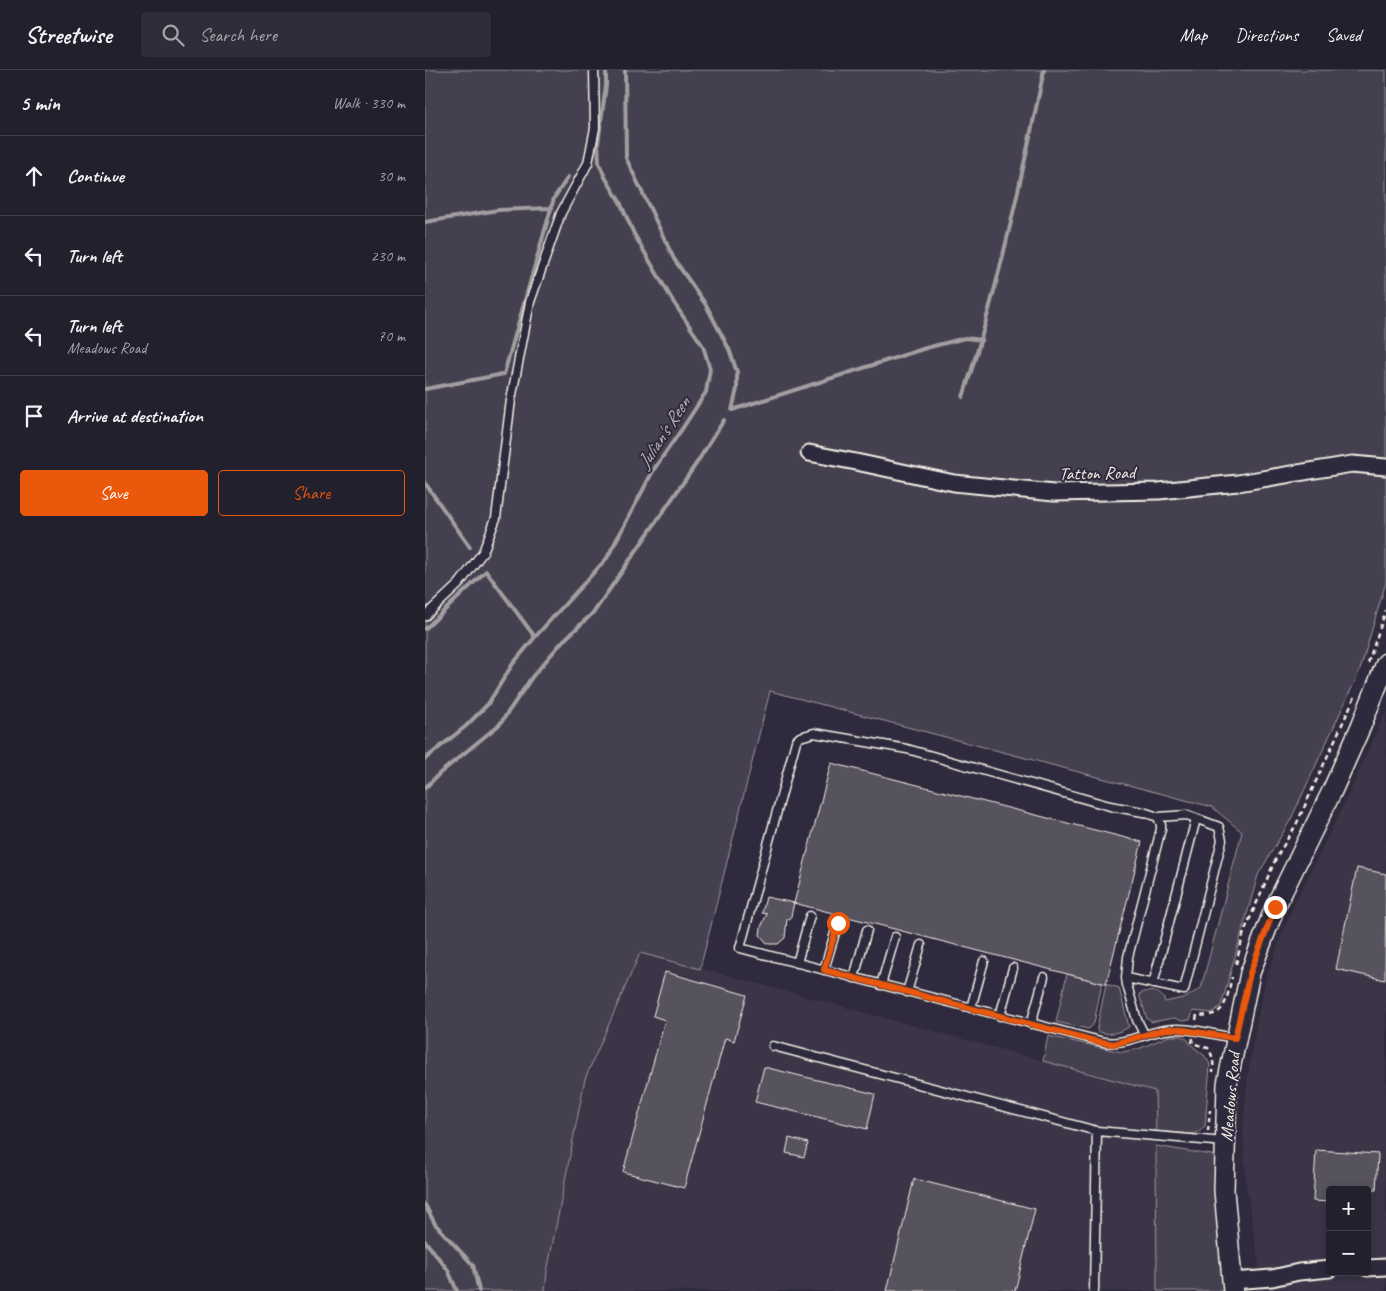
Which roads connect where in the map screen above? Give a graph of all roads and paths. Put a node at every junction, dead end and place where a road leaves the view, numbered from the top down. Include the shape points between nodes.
1 (594, 70) edge
2 (809, 453) dead end
3 (1386, 467) edge
4 (1386, 610) edge
5 (425, 616) edge
6 (1380, 670) edge
7 (1355, 696) dead end
8 (1158, 817) junction
9 (1196, 819) junction
10 (810, 916) dead end
11 (838, 923) dead end
12 (867, 930) dead end
13 (895, 937) dead end
14 (921, 944) dead end
15 (984, 961) dead end
16 (797, 963) junction
17 (1013, 968) dead end
18 (824, 970) junction
19 (1044, 977) dead end
20 (854, 978) junction
21 (1126, 978) junction
22 (1153, 984) junction
23 (881, 985) junction
24 (907, 992) junction
25 (971, 1008) junction
26 (1197, 1015) dead end
27 (1000, 1016) junction
28 (1031, 1024) junction
29 (1145, 1034) junction
30 (1235, 1038) junction
31 (773, 1046) dead end
32 (1097, 1131) junction
33 (1225, 1142) junction
34 (1386, 1267) edge
35 (1371, 1268) edge
36 (1326, 1270) edge
37 (1233, 1286) edge
38 (1094, 1291) edge

1 - 5 lane via 595,128 588,163 561,212 529,302 511,400 495,518 483,552 459,584
2 - 3 street, Tatton Road via 954,483 1054,493 1159,491 1238,483 1352,464
4 - 6 path
6 - 30 street, Meadows Road via 1361,726 1332,792 1275,907 1250,973
7 - 26 path via 1244,932 1223,1008 1209,1017
8 - 9 lane via 1187,815
8 - 16 lane via 907,749 820,733 800,737 795,741 741,948
8 - 21 lane via 1161,829 1128,957
9 - 22 lane
9 - 22 lane via 1219,827 1222,840 1184,990
10 - 16 lane
11 - 18 lane
12 - 20 lane
13 - 23 lane
14 - 24 lane
15 - 25 lane
16 - 18 lane
17 - 27 lane
18 - 20 lane
19 - 28 lane
20 - 23 lane
21 - 22 lane
21 - 29 lane via 1137,1020
23 - 24 lane
24 - 25 lane
25 - 27 lane
27 - 28 lane
28 - 29 lane via 1114,1044
29 - 30 lane via 1177,1029
30 - 33 street, Meadows Road via 1227,1084
31 - 32 lane
32 - 33 lane
32 - 38 lane
33 - 37 street, Meadows Road via 1224,1190
34 - 35 street
36 - 37 street via 1299,1272

